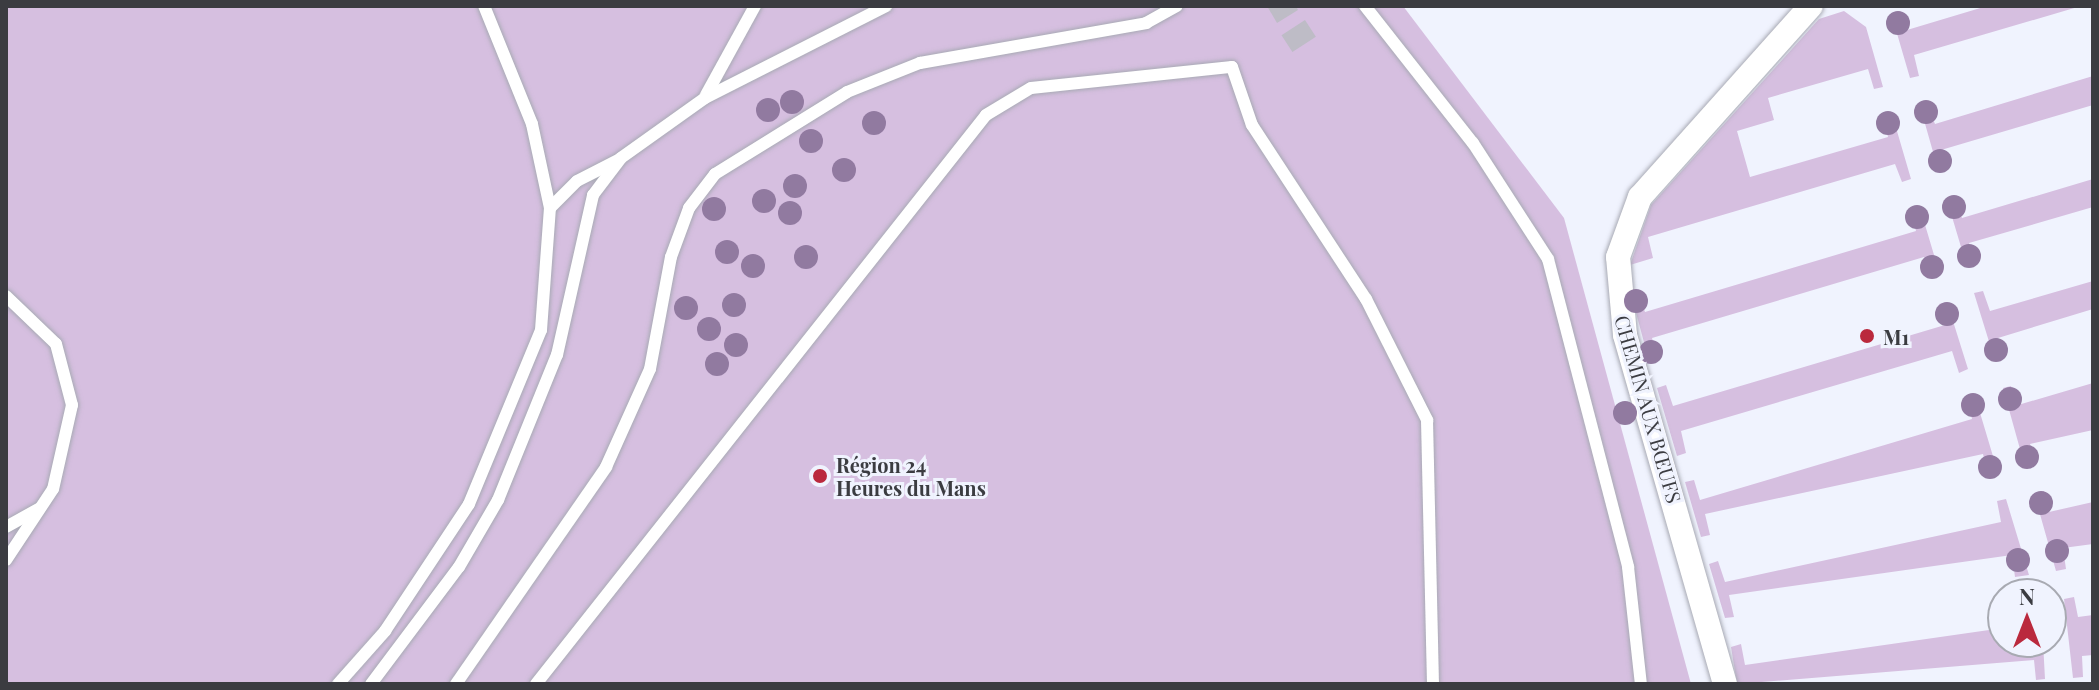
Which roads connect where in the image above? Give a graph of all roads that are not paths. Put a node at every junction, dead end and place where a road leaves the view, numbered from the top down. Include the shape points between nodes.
1 (484, 6) edge
2 (755, 6) edge
3 (886, 6) edge
4 (1177, 6) edge
5 (1365, 6) edge
6 (1811, 6) edge
7 (705, 98) junction
8 (621, 158) junction
9 (550, 208) junction
10 (6, 296) edge
11 (42, 507) junction
12 (6, 527) edge
13 (6, 560) edge
14 (338, 684) edge
15 (371, 684) edge
16 (456, 684) edge
17 (536, 684) edge
18 (1433, 684) edge
19 (1641, 684) edge
20 (1725, 684) edge

1 - 9 lane via 532,124
2 - 7 lane
3 - 7 lane
4 - 16 lane via 1146,23 920,63 847,92 715,174 685,220 650,369 606,467
5 - 19 lane via 1473,143 1548,259 1628,567
6 - 20 street, CHEMIN AUX BŒUFS via 1640,197 1618,257 1625,335
7 - 8 lane
8 - 9 lane via 577,181
8 - 15 lane via 585,212 557,355 498,500 459,567
9 - 14 lane via 546,305 512,412 439,554
10 - 11 lane via 45,328 69,383 69,438
11 - 12 lane
11 - 13 lane
17 - 18 lane via 986,115 1031,88 1232,67 1252,125 1366,299 1427,420

